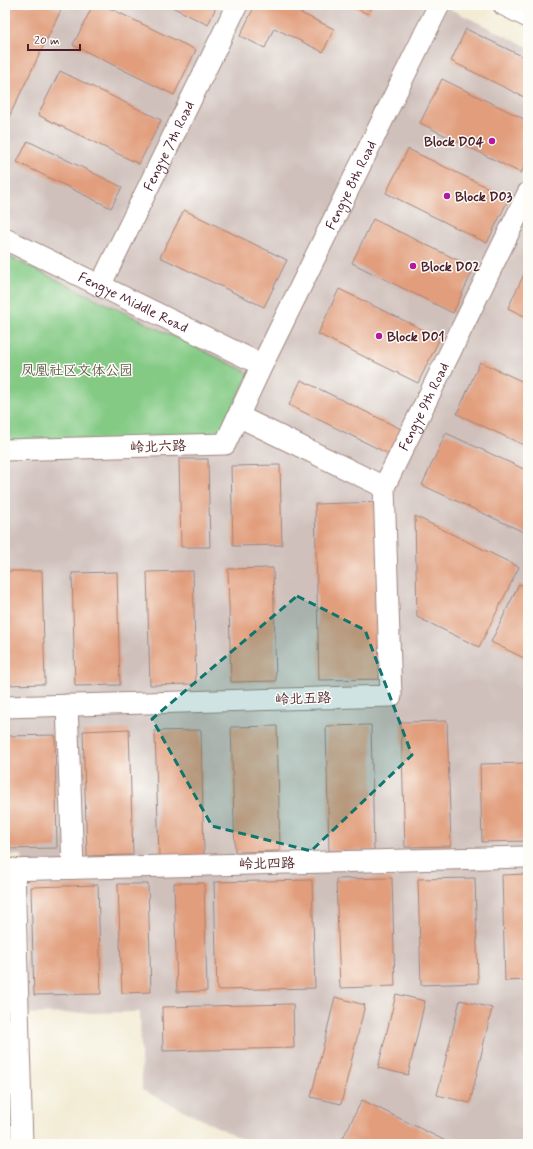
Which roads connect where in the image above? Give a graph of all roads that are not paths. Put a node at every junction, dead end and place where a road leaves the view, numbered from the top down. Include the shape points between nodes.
1 (237, 5) edge
2 (438, 5) edge
3 (504, 5) edge
4 (528, 16) edge
5 (528, 193) edge
6 (5, 239) edge
7 (100, 286) junction
8 (262, 365) junction
9 (238, 416) junction
10 (5, 450) edge
11 (388, 478) junction
12 (67, 705) junction
13 (5, 707) edge
14 (528, 857) edge
15 (73, 868) junction
16 (9, 870) edge
17 (12, 1042) edge
18 (22, 1144) edge

1 - 7 street, Fengye 7th Road
2 - 8 street, Fengye 8th Road
3 - 4 street
5 - 11 street, Fengye 9th Road
6 - 7 street, Fengye Middle Road
7 - 8 street, Fengye Middle Road
8 - 9 street, 岭北六路
9 - 10 street, 岭北六路 via 225,444
9 - 11 street
11 - 12 street, 岭北五路 via 391,696
12 - 13 street, 岭北五路
12 - 15 street
14 - 15 street, 岭北四路
15 - 16 street, 岭北四路
16 - 17 street
17 - 18 street

